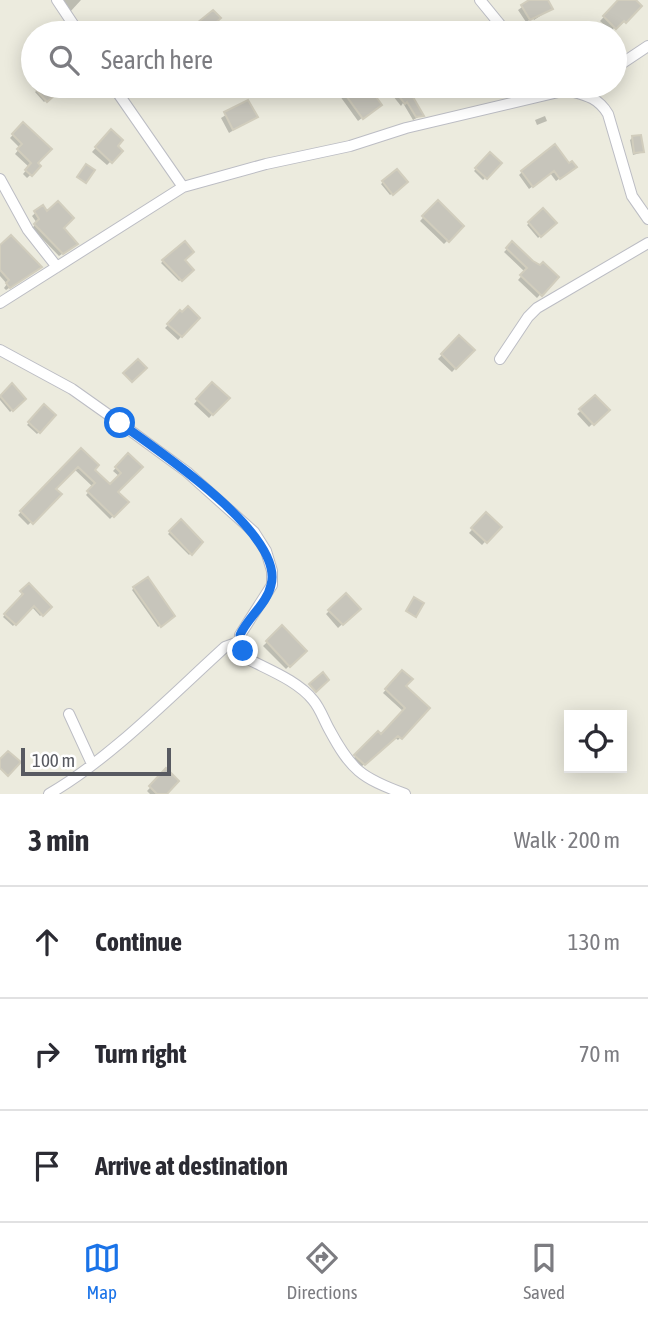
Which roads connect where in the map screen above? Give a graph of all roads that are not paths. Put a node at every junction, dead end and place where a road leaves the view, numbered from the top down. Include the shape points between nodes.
1 (57, 0) edge
2 (480, 0) edge
3 (71, 21) edge
4 (498, 21) edge
5 (648, 46) edge
6 (627, 60) edge
7 (121, 98) edge
8 (515, 98) edge
9 (594, 98) edge
10 (0, 179) edge
11 (183, 187) junction
12 (648, 219) edge
13 (648, 243) edge
14 (57, 267) junction
15 (0, 303) edge
16 (0, 350) edge
17 (500, 359) dead end
18 (239, 642) junction
19 (69, 714) dead end
20 (92, 764) junction
21 (49, 794) edge
22 (405, 794) edge

1 - 3 street
2 - 4 street
5 - 6 street
7 - 11 street
8 - 11 street via 350,146
9 - 12 street via 608,114 632,196
10 - 14 street via 28,230
11 - 14 street
13 - 17 street via 537,309
14 - 15 street
16 - 18 street via 72,389 120,423 187,472 254,532 266,551 271,585 243,627
18 - 20 street via 225,647
18 - 22 street via 248,659 299,687 313,700 351,765 363,776
19 - 20 street
20 - 21 street

